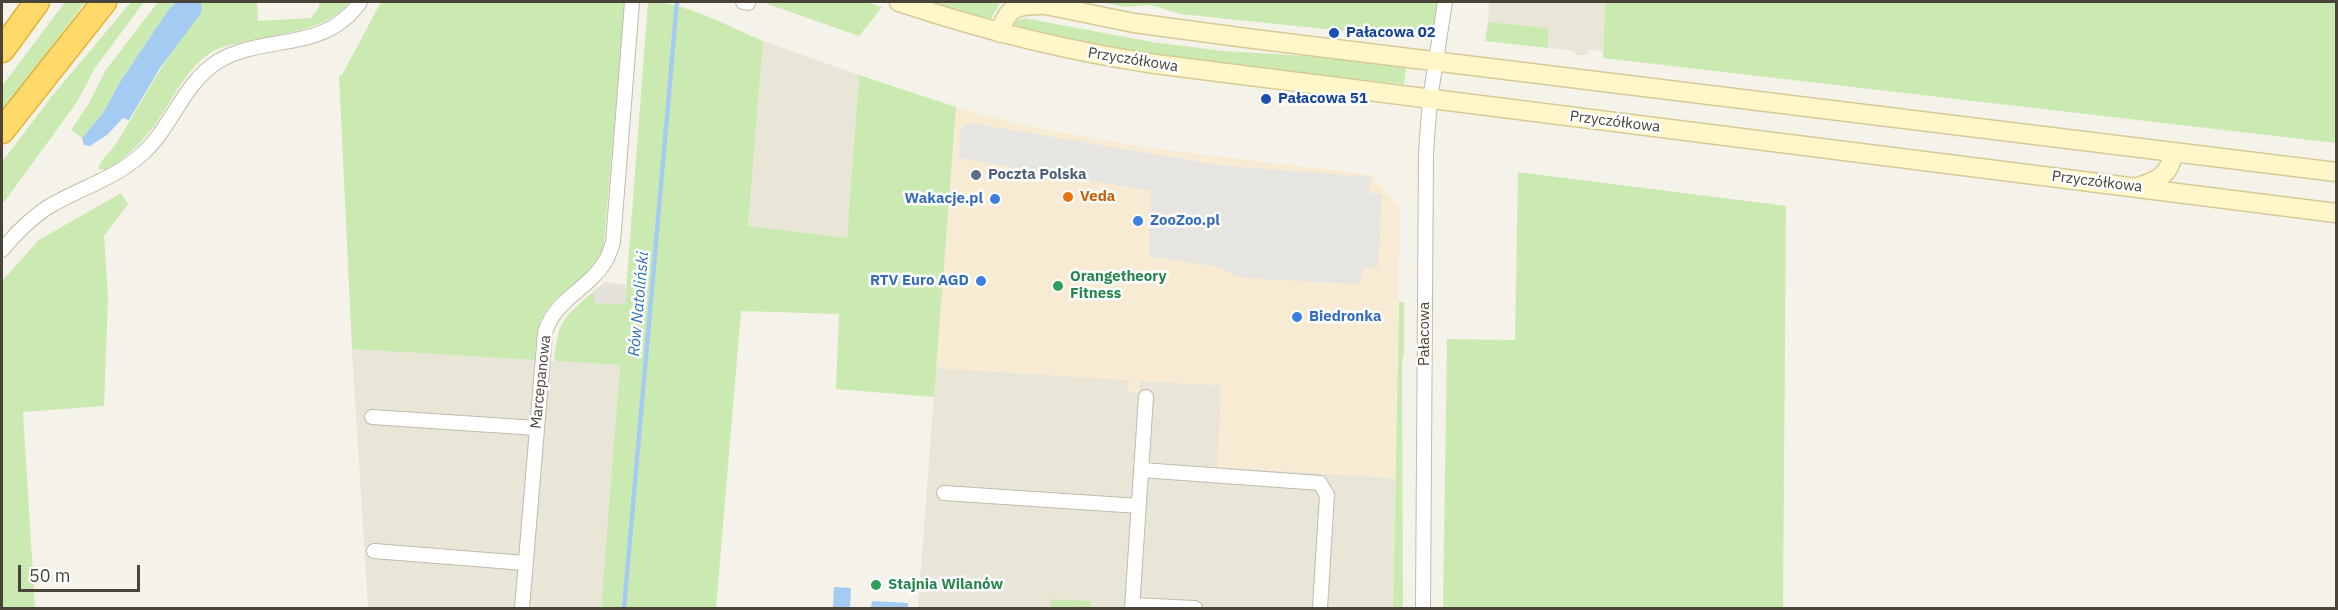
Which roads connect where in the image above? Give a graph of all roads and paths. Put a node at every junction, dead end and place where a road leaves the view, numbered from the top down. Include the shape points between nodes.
1 (37, 2) edge
2 (104, 2) edge
3 (360, 2) edge
4 (632, 2) edge
5 (899, 2) edge
6 (1445, 2) edge
7 (1037, 3) edge
8 (1000, 33) junction
9 (2, 50) edge
10 (1435, 61) junction
11 (1430, 99) junction
12 (2, 131) edge
13 (2173, 153) junction
14 (2337, 172) edge
15 (2135, 187) junction
16 (2337, 213) edge
17 (2, 250) edge
18 (1146, 397) dead end
19 (372, 417) dead end
20 (536, 428) junction
21 (1142, 470) junction
22 (944, 494) dead end
23 (1139, 506) junction
24 (375, 551) dead end
25 (525, 563) junction
26 (1132, 607) edge
27 (522, 609) edge
28 (1194, 609) edge
29 (1320, 609) edge
30 (1423, 609) edge

1 - 9 highway
2 - 12 highway
3 - 17 street via 340,22 320,34 242,51 215,63 194,83 143,153 116,174 49,207
4 - 20 street, Marcepanowa via 612,242 597,273 548,321
5 - 8 main road, Przyczółkowa
6 - 10 street, Pałacowa
7 - 8 main road via 1016,7 1006,15
7 - 10 main road via 1134,23
8 - 11 main road, Przyczółkowa via 1134,61
10 - 11 street, Pałacowa
10 - 13 main road
11 - 15 main road, Przyczółkowa
11 - 30 street, Pałacowa via 1426,152
13 - 14 main road
13 - 15 main road via 2170,166 2160,178
15 - 16 main road, Przyczółkowa
18 - 21 street
19 - 20 street
20 - 25 street, Marcepanowa
21 - 23 street
21 - 29 street via 1320,483 1327,495
22 - 23 street
23 - 26 street
24 - 25 street
25 - 27 street, Marcepanowa
26 - 28 street

